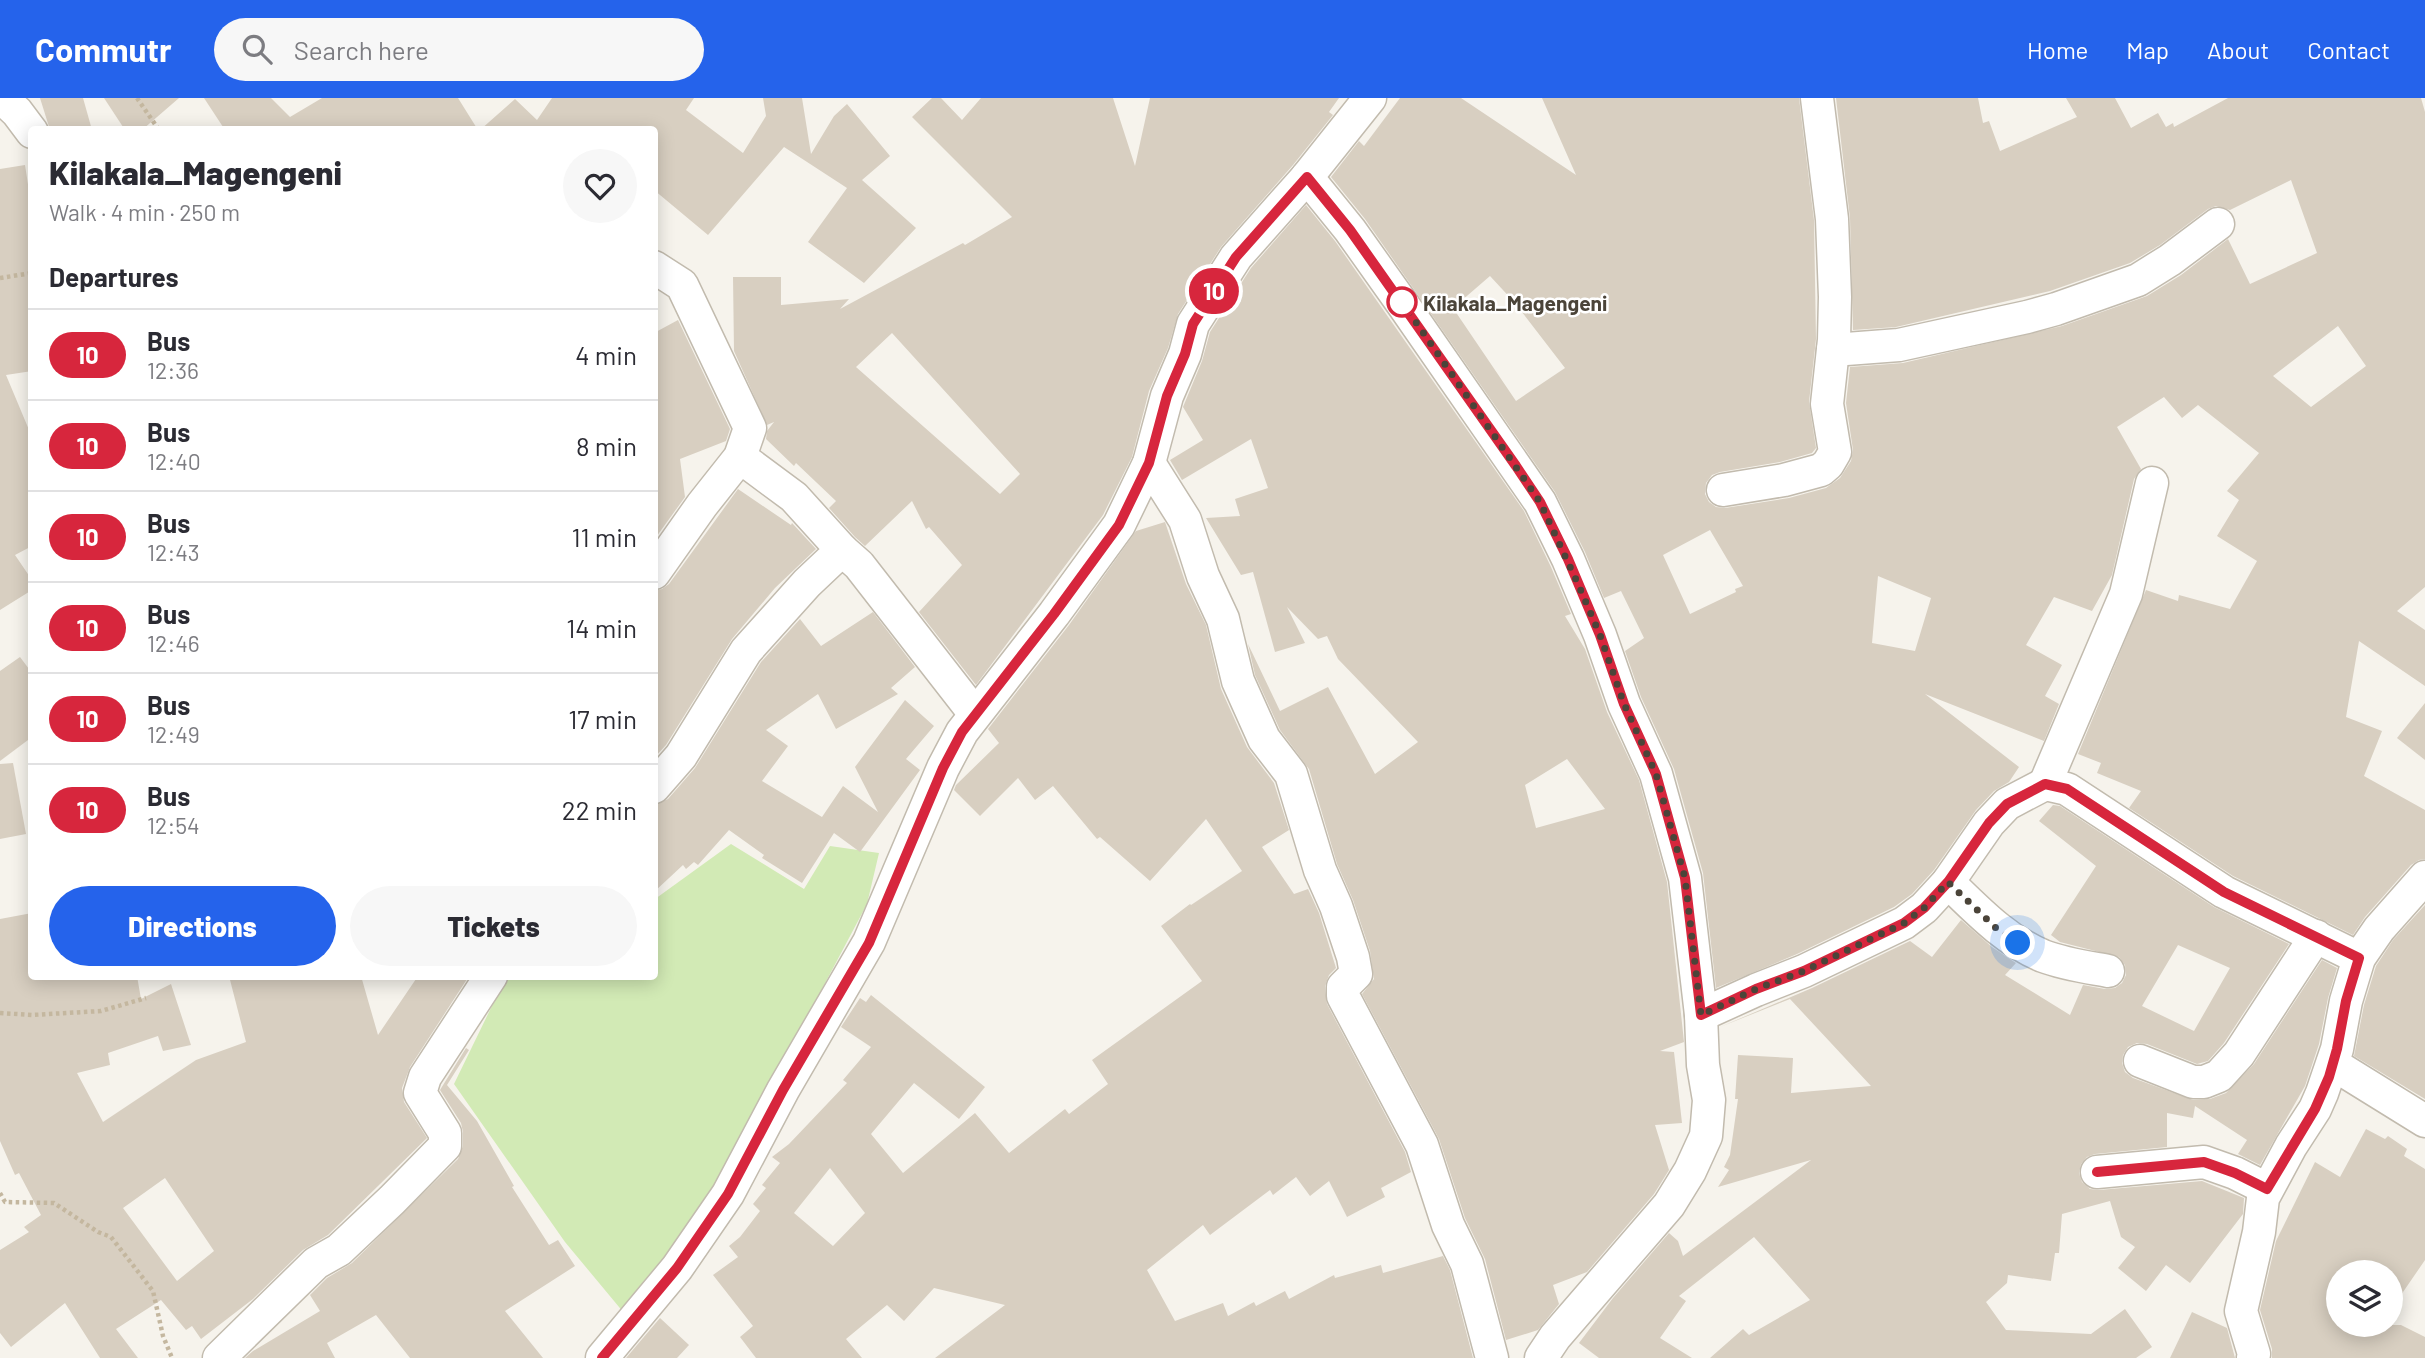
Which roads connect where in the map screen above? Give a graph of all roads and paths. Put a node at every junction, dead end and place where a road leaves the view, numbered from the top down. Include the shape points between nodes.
1 (2, 98) edge
2 (137, 98) edge
3 (1370, 98) edge
4 (1817, 98) edge
5 (156, 126) edge
6 (28, 127) edge
7 (1307, 177) junction
8 (2218, 223) dead end
9 (658, 270) edge
10 (28, 274) edge
11 (0, 278) edge
12 (1833, 350) junction
13 (740, 457) junction
14 (1149, 463) junction
15 (2151, 483) dead end
16 (1723, 490) dead end
17 (842, 550) junction
18 (658, 567) edge
19 (975, 714) junction
20 (658, 782) edge
21 (2045, 784) junction
22 (2425, 877) edge
23 (1948, 882) junction
24 (2316, 936) junction
25 (2359, 958) junction
26 (2108, 971) dead end
27 (488, 980) edge
28 (146, 998) dead end
29 (0, 1013) edge
30 (1701, 1015) junction
31 (2140, 1061) dead end
32 (2333, 1063) junction
33 (2425, 1121) edge
34 (2097, 1172) dead end
35 (2267, 1189) junction
36 (0, 1194) edge
37 (172, 1358) edge
38 (219, 1358) edge
39 (602, 1358) edge
40 (1492, 1358) edge
41 (1541, 1358) edge
42 (2253, 1358) edge

1 - 6 street
2 - 5 path
3 - 7 street
4 - 12 street via 1832,219
7 - 14 street via 1236,257 1193,324
7 - 30 street via 1350,230 1489,427 1540,502 1562,548 1656,774 1685,878
8 - 12 street via 2138,280 2092,296 2027,317 1921,341
9 - 13 street via 682,285 750,428
10 - 11 path
12 - 16 street via 1827,404 1835,448 1828,464 1805,475
13 - 17 street via 794,497
13 - 18 street
14 - 19 street via 1119,525
14 - 40 street via 1185,520 1223,620 1238,681 1264,739 1291,774 1353,957 1356,974 1343,987 1343,996 1422,1145 1448,1225 1467,1264
15 - 21 street via 2126,594
17 - 19 street via 859,565
17 - 20 street via 746,651 681,756
19 - 39 street via 943,768 869,943 728,1194 677,1268
21 - 23 street via 2007,804
21 - 24 street via 2067,789 2224,892
22 - 25 street
23 - 26 street via 2018,943 2044,956
23 - 30 street via 1904,923
24 - 25 street
24 - 31 street via 2239,1054 2219,1076 2193,1082
25 - 32 street
27 - 38 street via 421,1086 420,1093 444,1133 445,1146
28 - 29 path via 101,1011
30 - 41 street via 1709,1100 1706,1136 1690,1171 1661,1214
32 - 33 street
32 - 35 street via 2315,1109
34 - 35 street via 2204,1162
35 - 42 street via 2241,1311
36 - 37 path via 5,1202 54,1203 111,1237 153,1291

